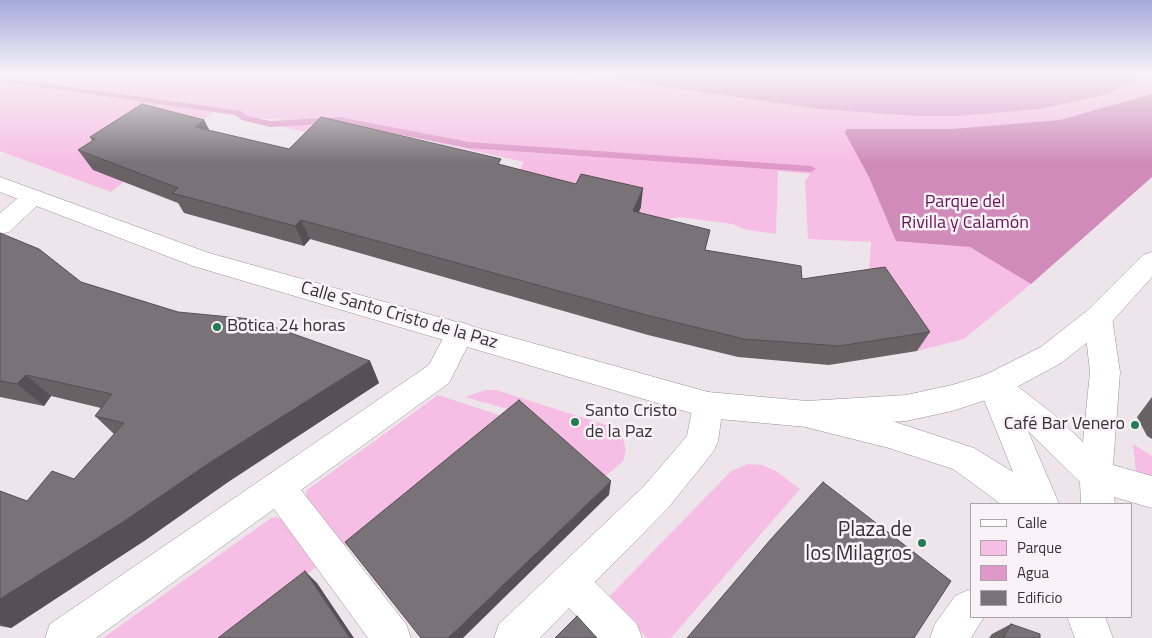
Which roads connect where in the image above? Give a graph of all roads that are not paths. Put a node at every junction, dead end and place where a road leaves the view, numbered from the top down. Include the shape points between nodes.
1 (0, 184) edge
2 (32, 198) junction
3 (0, 226) edge
4 (1152, 261) edge
5 (1098, 318) junction
6 (460, 333) junction
7 (993, 385) junction
8 (708, 405) junction
9 (807, 414) junction
10 (278, 487) junction
11 (1097, 490) edge
12 (1152, 492) edge
13 (1025, 503) edge
14 (1042, 503) edge
15 (570, 582) junction
16 (1086, 618) edge
17 (1103, 618) edge
18 (64, 638) edge
19 (392, 638) edge
20 (513, 638) edge
21 (623, 638) edge
22 (1094, 638) edge
23 (1104, 638) edge

1 - 2 street, Calle Santo Cristo de la Paz
2 - 3 street
2 - 6 street, Calle Santo Cristo de la Paz via 202,260
4 - 5 street, Calle Santo Cristo de la Paz
5 - 7 street, Calle Santo Cristo de la Paz via 1051,355
5 - 11 street via 1105,372
6 - 8 street, Calle Santo Cristo de la Paz
6 - 10 street via 439,374
7 - 9 street, Calle Santo Cristo de la Paz via 906,408
7 - 11 street via 1041,423
7 - 14 street
8 - 9 street, Calle Santo Cristo de la Paz
8 - 15 street via 702,442 656,497
9 - 13 street, Calle Santo Cristo de la Paz via 889,434 963,458
10 - 18 street
10 - 19 street
11 - 12 street
15 - 20 street
15 - 21 street
16 - 22 street
17 - 23 street

